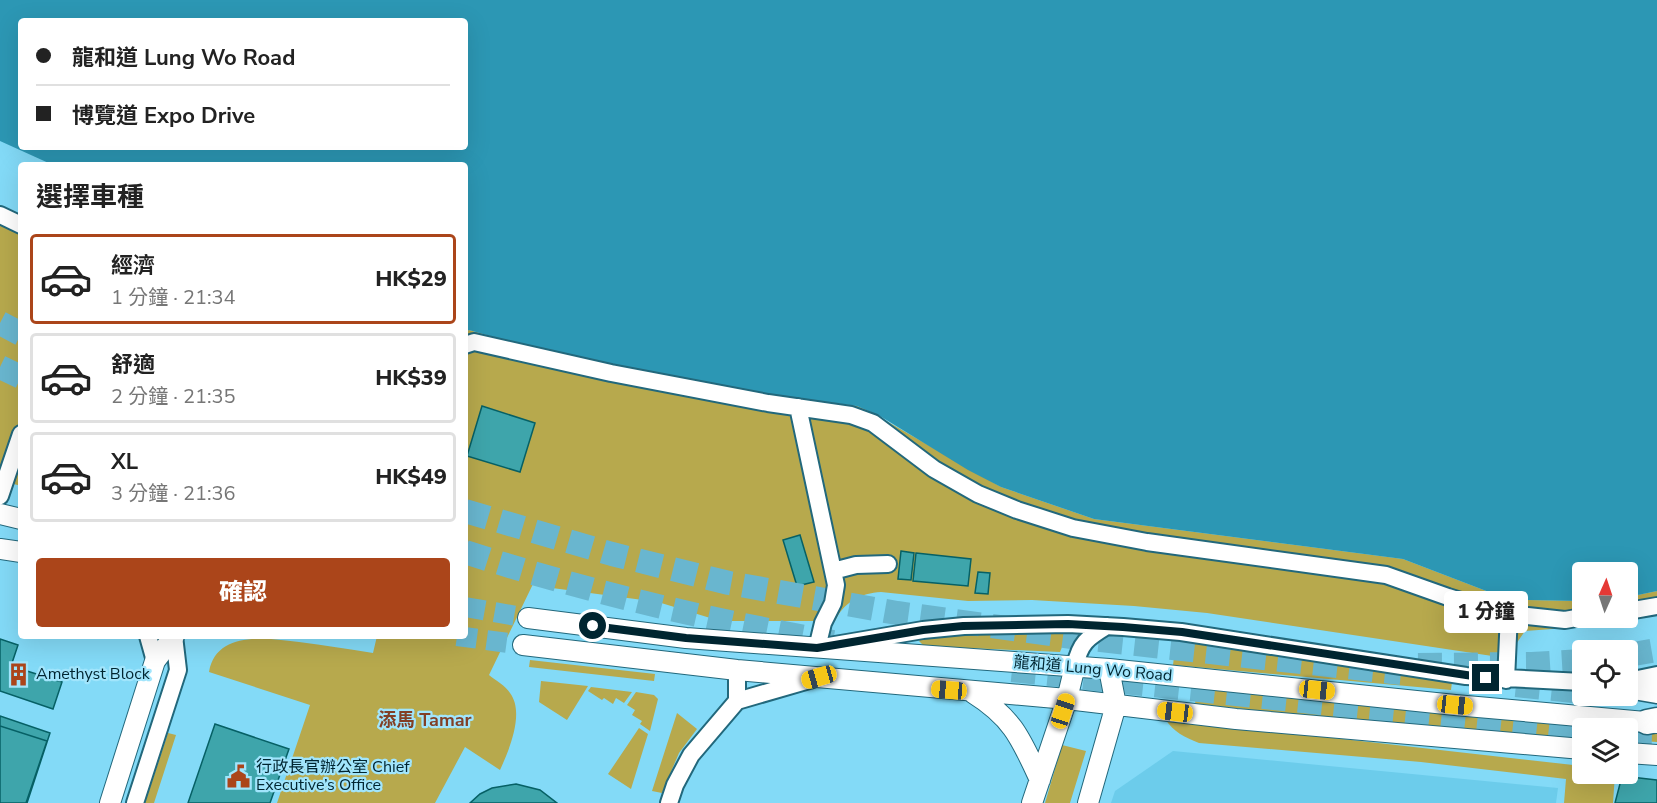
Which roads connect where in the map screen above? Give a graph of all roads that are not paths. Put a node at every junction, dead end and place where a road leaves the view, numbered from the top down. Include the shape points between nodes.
1 (0, 215) edge
2 (18, 224) edge
3 (468, 344) edge
4 (798, 407) junction
5 (18, 443) edge
6 (0, 496) edge
7 (0, 514) edge
8 (18, 518) edge
9 (0, 549) edge
10 (18, 552) edge
11 (888, 564) dead end
12 (833, 571) junction
13 (1657, 606) edge
14 (1638, 609) edge
15 (1509, 614) junction
16 (528, 618) tunnel mouth
17 (1572, 619) edge
18 (1107, 626) junction
19 (149, 639) edge
20 (172, 639) edge
21 (174, 639) edge
22 (524, 645) tunnel mouth
23 (817, 648) junction
24 (155, 661) junction
25 (1075, 666) junction
26 (1109, 669) junction
27 (737, 670) junction
28 (1657, 675) edge
29 (819, 677) junction
30 (1638, 679) edge
31 (1506, 680) junction
32 (1572, 682) edge
33 (1638, 688) edge
34 (971, 692) junction
35 (1657, 692) edge
36 (1067, 699) junction
37 (736, 701) junction
38 (1116, 705) junction
39 (1654, 722) edge
40 (1572, 748) edge
41 (1638, 754) edge
42 (1657, 755) edge
43 (1040, 780) junction
44 (110, 803) edge
45 (135, 803) edge
46 (669, 803) edge
47 (1032, 803) edge
48 (1088, 803) edge

1 - 2 street
3 - 4 street via 474,342 611,373
4 - 12 street
4 - 15 street via 850,415 873,423 934,469 978,494 1073,528 1147,542 1386,574
5 - 6 street
7 - 8 main road
9 - 10 main road
11 - 12 street via 856,565
12 - 23 street via 836,594
13 - 14 street
15 - 17 street
15 - 31 street
16 - 23 main road, 龍和道 Lung Wo Road via 686,638
18 - 23 street via 963,626
18 - 25 street via 1082,644
18 - 31 street via 1182,632
19 - 24 street
20 - 24 main road
21 - 45 street via 178,670
22 - 27 main road, 龍和道 Lung Wo Road
23 - 25 main road, 龍和道 Lung Wo Road
24 - 44 main road
25 - 26 main road, 龍和道 Lung Wo Road
25 - 36 main road
26 - 38 main road
26 - 39 main road, 龍和道 Lung Wo Road
27 - 29 main road, 龍和道 Lung Wo Road
27 - 37 street
28 - 30 street
29 - 34 main road, 龍和道 Lung Wo Road
29 - 37 street
31 - 32 street
33 - 35 highway
34 - 36 main road, 龍和道 Lung Wo Road
34 - 43 main road via 1014,728
36 - 38 main road, 龍和道 Lung Wo Road
36 - 43 main road
37 - 46 street via 691,755
38 - 40 main road, 龍和道 Lung Wo Road
38 - 48 main road
41 - 42 main road
43 - 47 main road

